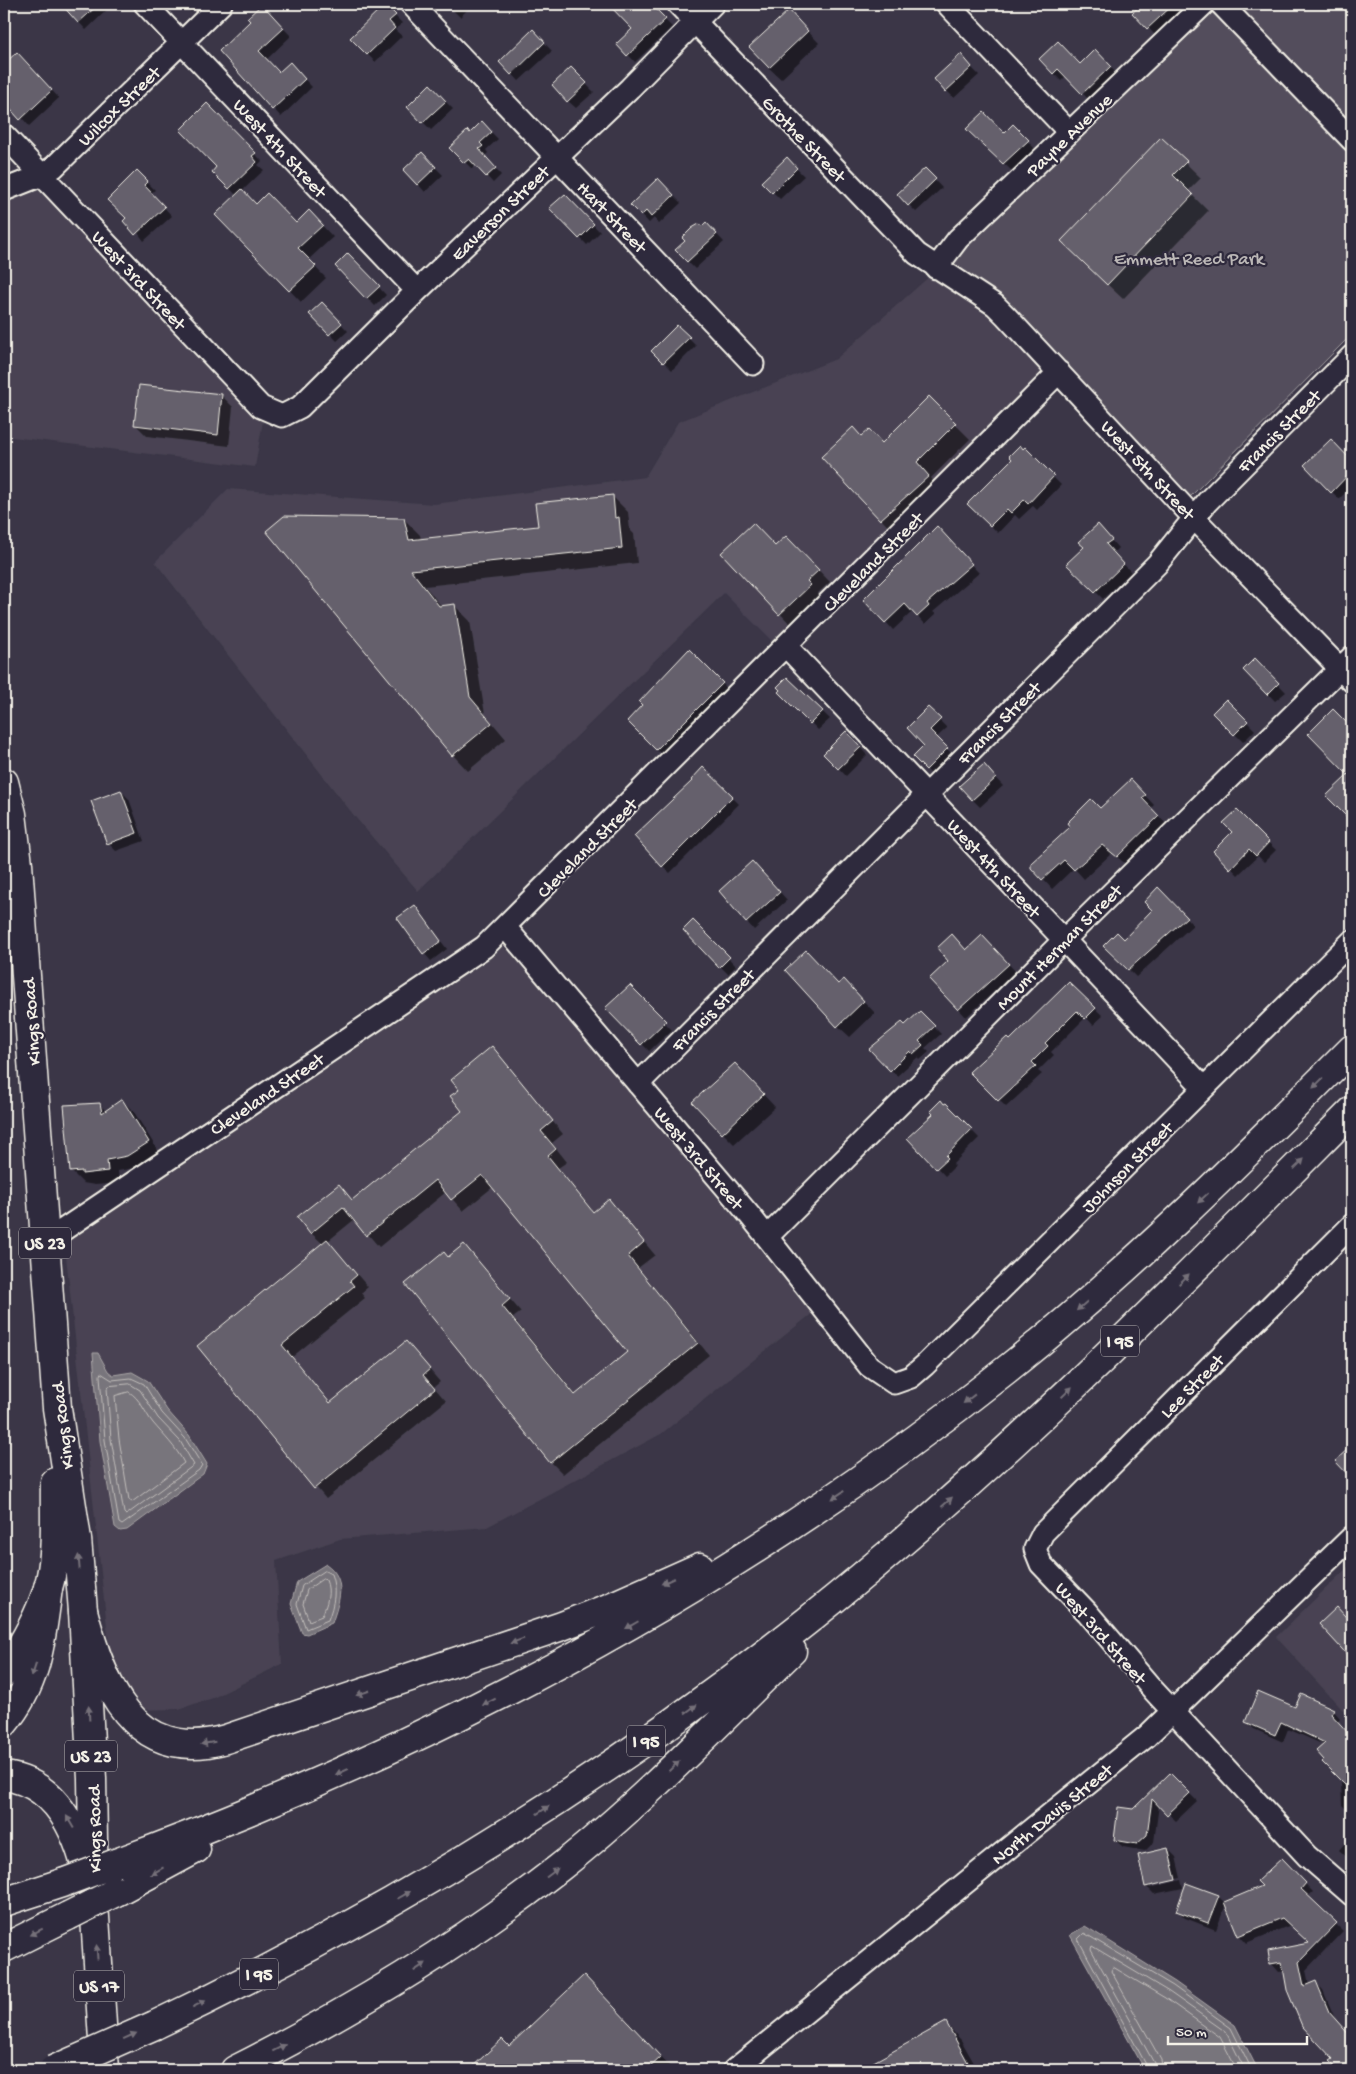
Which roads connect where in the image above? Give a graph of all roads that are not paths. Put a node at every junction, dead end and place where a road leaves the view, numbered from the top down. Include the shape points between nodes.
1 (145, 4) edge
2 (221, 4) edge
3 (411, 4) edge
4 (678, 4) edge
5 (713, 4) edge
6 (947, 4) edge
7 (1204, 4) edge
8 (1221, 4) edge
9 (695, 22) junction
10 (182, 42) junction
11 (1069, 132) junction
12 (4, 135) edge
13 (1352, 140) edge
14 (557, 157) junction
15 (42, 175) junction
16 (4, 190) edge
17 (936, 268) junction
18 (417, 291) junction
19 (1352, 356) edge
20 (753, 364) dead end
21 (1059, 372) junction
22 (282, 416) joint
23 (1196, 519) junction
24 (786, 646) junction
25 (1348, 669) edge
26 (4, 782) edge
27 (926, 794) junction
28 (8, 816) edge
29 (506, 928) junction
30 (1064, 940) junction
31 (1352, 941) edge
32 (1352, 1049) edge
33 (638, 1084) junction
34 (1204, 1088) junction
35 (1352, 1111) edge
36 (1349, 1234) edge
37 (767, 1237) junction
38 (45, 1242) junction
39 (894, 1383) joint
40 (57, 1408) junction
41 (792, 1526) junction
42 (911, 1534) junction
43 (1352, 1537) edge
44 (1036, 1549) joint
45 (48, 1588) junction
46 (83, 1611) junction
47 (4, 1673) edge
48 (1173, 1712) junction
49 (4, 1723) edge
50 (4, 1776) edge
51 (290, 1795) junction
52 (1352, 1895) edge
53 (106, 1896) junction
54 (4, 1902) edge
55 (4, 1948) edge
56 (53, 2070) edge
57 (105, 2070) edge
58 (235, 2070) edge
59 (734, 2070) edge

1 - 10 street, West 4th Street
2 - 10 street, Wilcox Street
3 - 14 street, Hart Street
4 - 9 street, Grothe Street
5 - 9 street, Eaverson Street
6 - 11 street
7 - 11 street, Payne Avenue
8 - 13 street
9 - 14 street, Eaverson Street
9 - 17 street, Grothe Street via 917,254
10 - 15 street, Wilcox Street
10 - 18 street, West 4th Street
11 - 17 street, Payne Avenue via 958,239
12 - 15 street, West 3rd Street
14 - 18 street, Eaverson Street
14 - 20 street, Hart Street
15 - 16 street, Wilcox Street
15 - 22 street, West 3rd Street via 261,407
17 - 21 street, West 5th Street via 995,305
18 - 22 street, Eaverson Street via 300,407
19 - 23 street, Francis Street via 1207,502
21 - 23 street, West 5th Street
21 - 24 street, Cleveland Street
23 - 25 street, West 5th Street
23 - 27 street, Francis Street via 1156,564
24 - 27 street, West 4th Street
24 - 29 street, Cleveland Street
25 - 30 street, Mount Herman Street
26 - 28 main road, Kings Road / US 23
27 - 30 street, West 4th Street
27 - 33 street, Francis Street
28 - 38 main road, Kings Road / US 23 via 27,974
29 - 33 street, West 3rd Street
29 - 38 street, Cleveland Street via 450,972
30 - 34 street, West 4th Street
30 - 37 street, Mount Herman Street
31 - 34 street, Johnson Street
32 -> 41 main road, I 95 via 1209,1192 1060,1326 902,1450
33 - 37 street, West 3rd Street
34 - 39 street, Johnson Street via 925,1365 911,1377
42 -> 35 main road, I 95 via 1094,1366
36 - 44 street, Lee Street via 1043,1533
37 - 39 street, West 3rd Street via 869,1366
38 - 40 main road, Kings Road / US 23
40 - 45 main road, US 23 via 53,1554
46 -> 40 main road, Kings Road / US 23
41 -> 46 main road via 585,1617 207,1744 167,1741 132,1719 108,1686
41 -> 51 main road, I 95 via 648,1615 532,1680 412,1740
56 -> 42 main road, I 95, bridge via 242,1983 362,1919 558,1801 731,1679
58 -> 42 main road via 321,2026 403,1978 560,1868 666,1774
43 - 48 street, North Davis Street
44 - 48 street, West 3rd Street via 1041,1564 1088,1612
45 - 47 main road, US 23
45 -> 49 main road via 36,1667 26,1692
53 -> 46 main road, Kings Road / US 23 via 92,1779
48 - 52 street, West 3rd Street via 1307,1856
48 - 59 street, North Davis Street
53 -> 50 main road, US 17 via 63,1812 39,1790
51 -> 53 main road
51 - 54 main road, I 95, bridge via 116,1864
53 -> 55 main road, bridge
57 -> 53 main road, Kings Road / US 17

